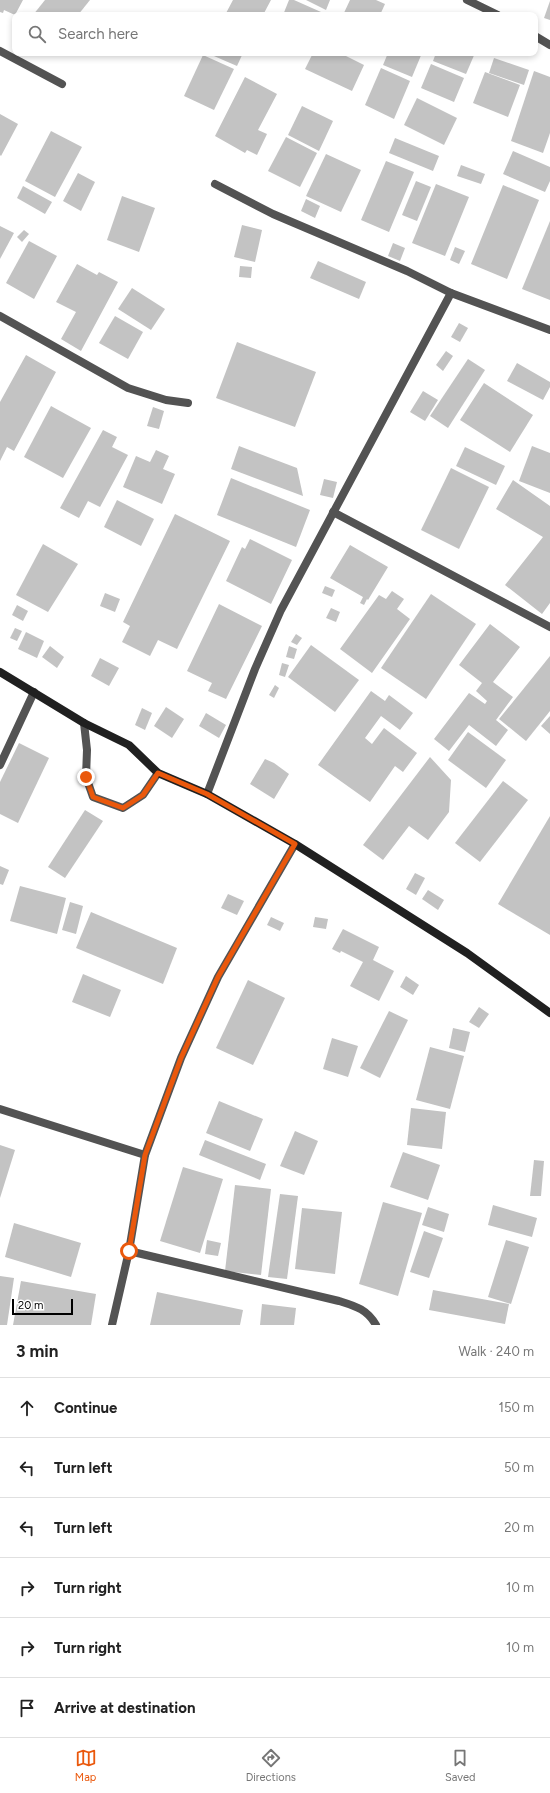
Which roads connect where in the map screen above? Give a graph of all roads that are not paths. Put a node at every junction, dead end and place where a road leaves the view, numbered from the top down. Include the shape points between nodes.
1 (467, 0) edge
2 (492, 12) edge
3 (538, 38) edge
4 (550, 45) edge
5 (0, 51) edge
6 (62, 84) dead end
7 (215, 184) dead end
8 (451, 293) junction
9 (0, 316) edge
10 (550, 330) edge
11 (188, 403) dead end
12 (333, 512) junction
13 (550, 627) edge
14 (0, 672) edge
15 (34, 692) junction
16 (84, 723) junction
17 (0, 765) edge
18 (158, 773) junction
19 (207, 794) junction
20 (295, 844) junction
21 (550, 1013) edge
22 (0, 1110) edge
23 (145, 1155) junction
24 (129, 1251) junction
25 (112, 1325) edge
26 (376, 1325) edge

1 - 2 street
3 - 4 street
5 - 6 street
7 - 8 street via 273,214 407,271
8 - 10 street
8 - 12 street
9 - 11 street via 128,388 166,400
12 - 13 street
12 - 19 street via 281,610 255,669
14 - 15 main road
15 - 16 main road
15 - 17 street
16 - 18 main road via 129,745
16 - 18 street via 86,777 93,797 123,808 143,795
18 - 19 main road
19 - 20 main road
20 - 21 main road via 467,953
20 - 23 street via 218,977 181,1058
22 - 23 street
23 - 24 street
24 - 25 street
24 - 26 street via 339,1301 361,1308

